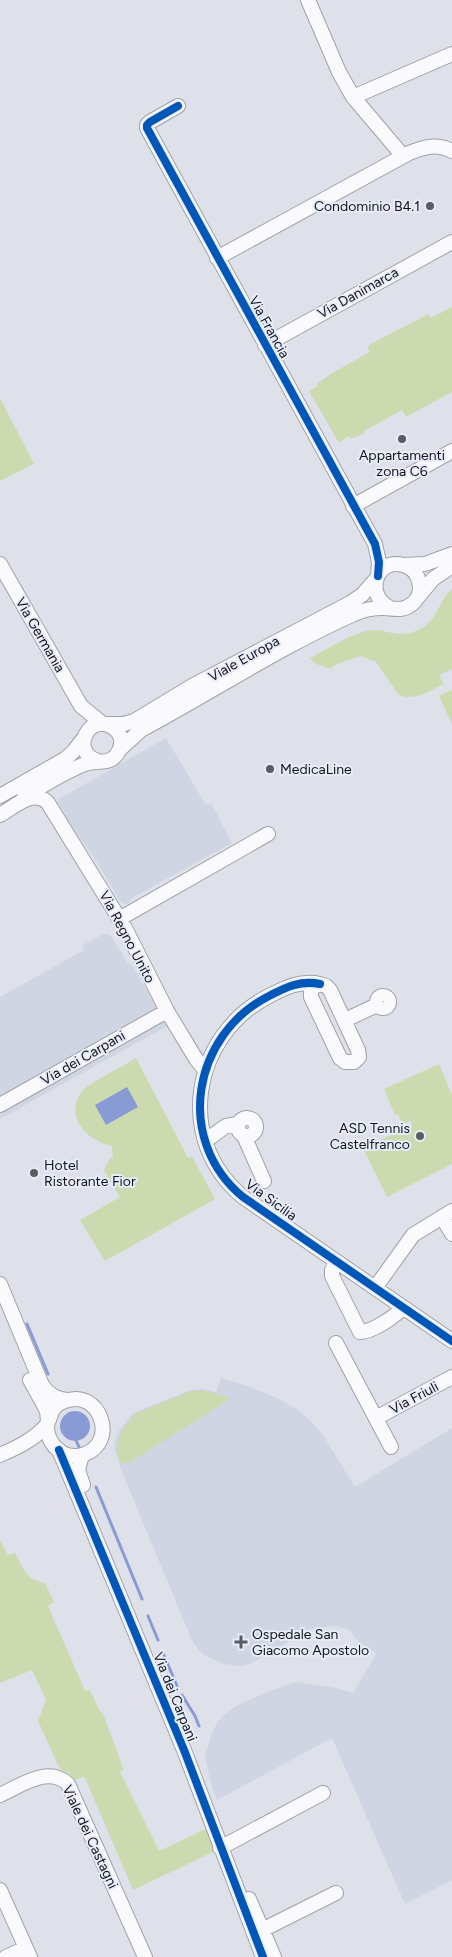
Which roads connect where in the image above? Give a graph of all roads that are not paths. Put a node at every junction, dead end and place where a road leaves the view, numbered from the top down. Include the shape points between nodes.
1 (308, 0) edge
2 (452, 54) edge
3 (353, 97) junction
4 (178, 106) dead end
5 (452, 151) edge
6 (398, 158) junction
7 (452, 242) edge
8 (216, 258) junction
9 (265, 345) junction
10 (452, 451) edge
11 (353, 506) junction
12 (375, 544) junction
13 (452, 554) edge
14 (0, 564) edge
15 (401, 564) junction
16 (452, 566) edge
17 (377, 577) junction
18 (417, 598) junction
19 (393, 609) junction
20 (81, 706) junction
21 (104, 724) junction
22 (84, 738) junction
23 (120, 749) junction
24 (98, 761) junction
25 (78, 767) junction
26 (0, 796) edge
27 (48, 803) junction
28 (0, 813) edge
29 (268, 834) dead end
30 (119, 919) junction
31 (320, 984) junction
32 (286, 989) junction
33 (312, 1000) junction
34 (377, 1005) dead end
35 (167, 1011) junction
36 (345, 1020) junction
37 (205, 1070) junction
38 (0, 1106) edge
39 (201, 1121) junction
40 (236, 1129) junction
41 (205, 1141) junction
42 (264, 1181) dead end
43 (447, 1214) edge
44 (452, 1234) edge
45 (337, 1262) junction
46 (375, 1288) junction
47 (1, 1294) edge
48 (403, 1307) junction
49 (452, 1341) edge
50 (336, 1343) dead end
51 (452, 1377) edge
52 (68, 1400) junction
53 (376, 1418) junction
54 (47, 1423) junction
55 (21, 1445) junction
56 (391, 1447) dead end
57 (57, 1449) junction
58 (82, 1455) junction
59 (0, 1456) edge
60 (324, 1793) dead end
61 (0, 1795) edge
62 (224, 1847) junction
63 (0, 1890) edge
64 (336, 1893) dead end
65 (258, 1933) junction
66 (28, 1953) edge
67 (6, 1957) edge
68 (144, 1957) edge
69 (263, 1957) edge
70 (274, 1957) edge

1 - 3 street
2 - 3 street
3 - 6 street
4 - 8 street, Via Francia via 147,124 147,128
5 - 6 street via 430,146
6 - 8 street
7 - 9 street, Via Danimarca
8 - 9 street, Via Francia
9 - 11 street, Via Francia
10 - 11 street
11 - 12 street, Via Francia
12 - 15 street, Via Francia
12 - 17 street, Via Francia
13 - 15 street, Viale Europa via 425,564
14 - 20 street, Via Germania
15 - 17 street, Viale Europa via 387,567
15 - 18 street via 412,569 418,578
16 - 18 street, Viale Europa via 433,579
17 - 19 street via 375,590 378,598
17 - 21 street, Viale Europa via 350,604 192,686 134,721
18 - 19 street, Viale Europa via 407,607
19 - 23 street, Viale Europa via 364,611 299,641 141,730
20 - 21 street, Via Germania
20 - 22 street, Via Germania
21 - 22 street, Viale Europa via 93,726
21 - 23 street via 118,733
22 - 24 street via 85,752
22 - 26 street, Viale Europa via 65,758
23 - 24 street, Viale Europa via 110,760
24 - 25 street, Viale Europa
25 - 27 street via 51,787
25 - 28 street, Viale Europa
27 - 28 street via 40,797 32,797
27 - 30 street, Via Regno Unito
29 - 30 street
30 - 35 street, Via Regno Unito
31 - 32 street, Via Sicilia via 303,983
31 - 33 street via 311,989
31 - 36 street via 330,990
32 - 33 street via 304,992
32 - 37 street, Via Sicilia via 238,1017 217,1044
33 - 36 street via 340,1058 350,1063 360,1054
34 - 36 street
35 - 37 street, Via Regno Unito
35 - 38 street, Via dei Carpani
37 - 39 street, Via Sicilia via 200,1100
39 - 40 street
39 - 41 street, Via Sicilia
40 - 41 street
40 - 42 street
41 - 45 street, Via Sicilia via 218,1168 237,1192
43 - 44 street
43 - 46 street via 413,1235
45 - 46 street, Via Sicilia
45 - 48 street via 332,1276 360,1332 390,1319
46 - 48 street, Via Sicilia
47 - 52 street via 42,1385 52,1396
47 - 54 street via 34,1389 47,1411
48 - 49 street, Via Sicilia
50 - 53 street, Via Friuli
51 - 53 street, Via Friuli
52 - 54 street via 57,1406
52 - 58 street via 89,1403 102,1418 103,1431 99,1442
53 - 56 street, Via Friuli
54 - 55 street
54 - 57 street via 49,1439
55 - 57 street via 36,1443
55 - 59 street
57 - 58 street via 68,1455
57 - 62 street, Via dei Carpani
58 - 62 street, Via dei Carpani via 78,1466 81,1481 192,1747
60 - 62 street
61 - 68 street, Viale dei Castagni via 44,1776 56,1776 66,1782
62 - 65 street, Via dei Carpani
63 - 66 street
64 - 65 street
65 - 69 street, Via dei Carpani
65 - 70 street, Via dei Carpani
66 - 67 street

